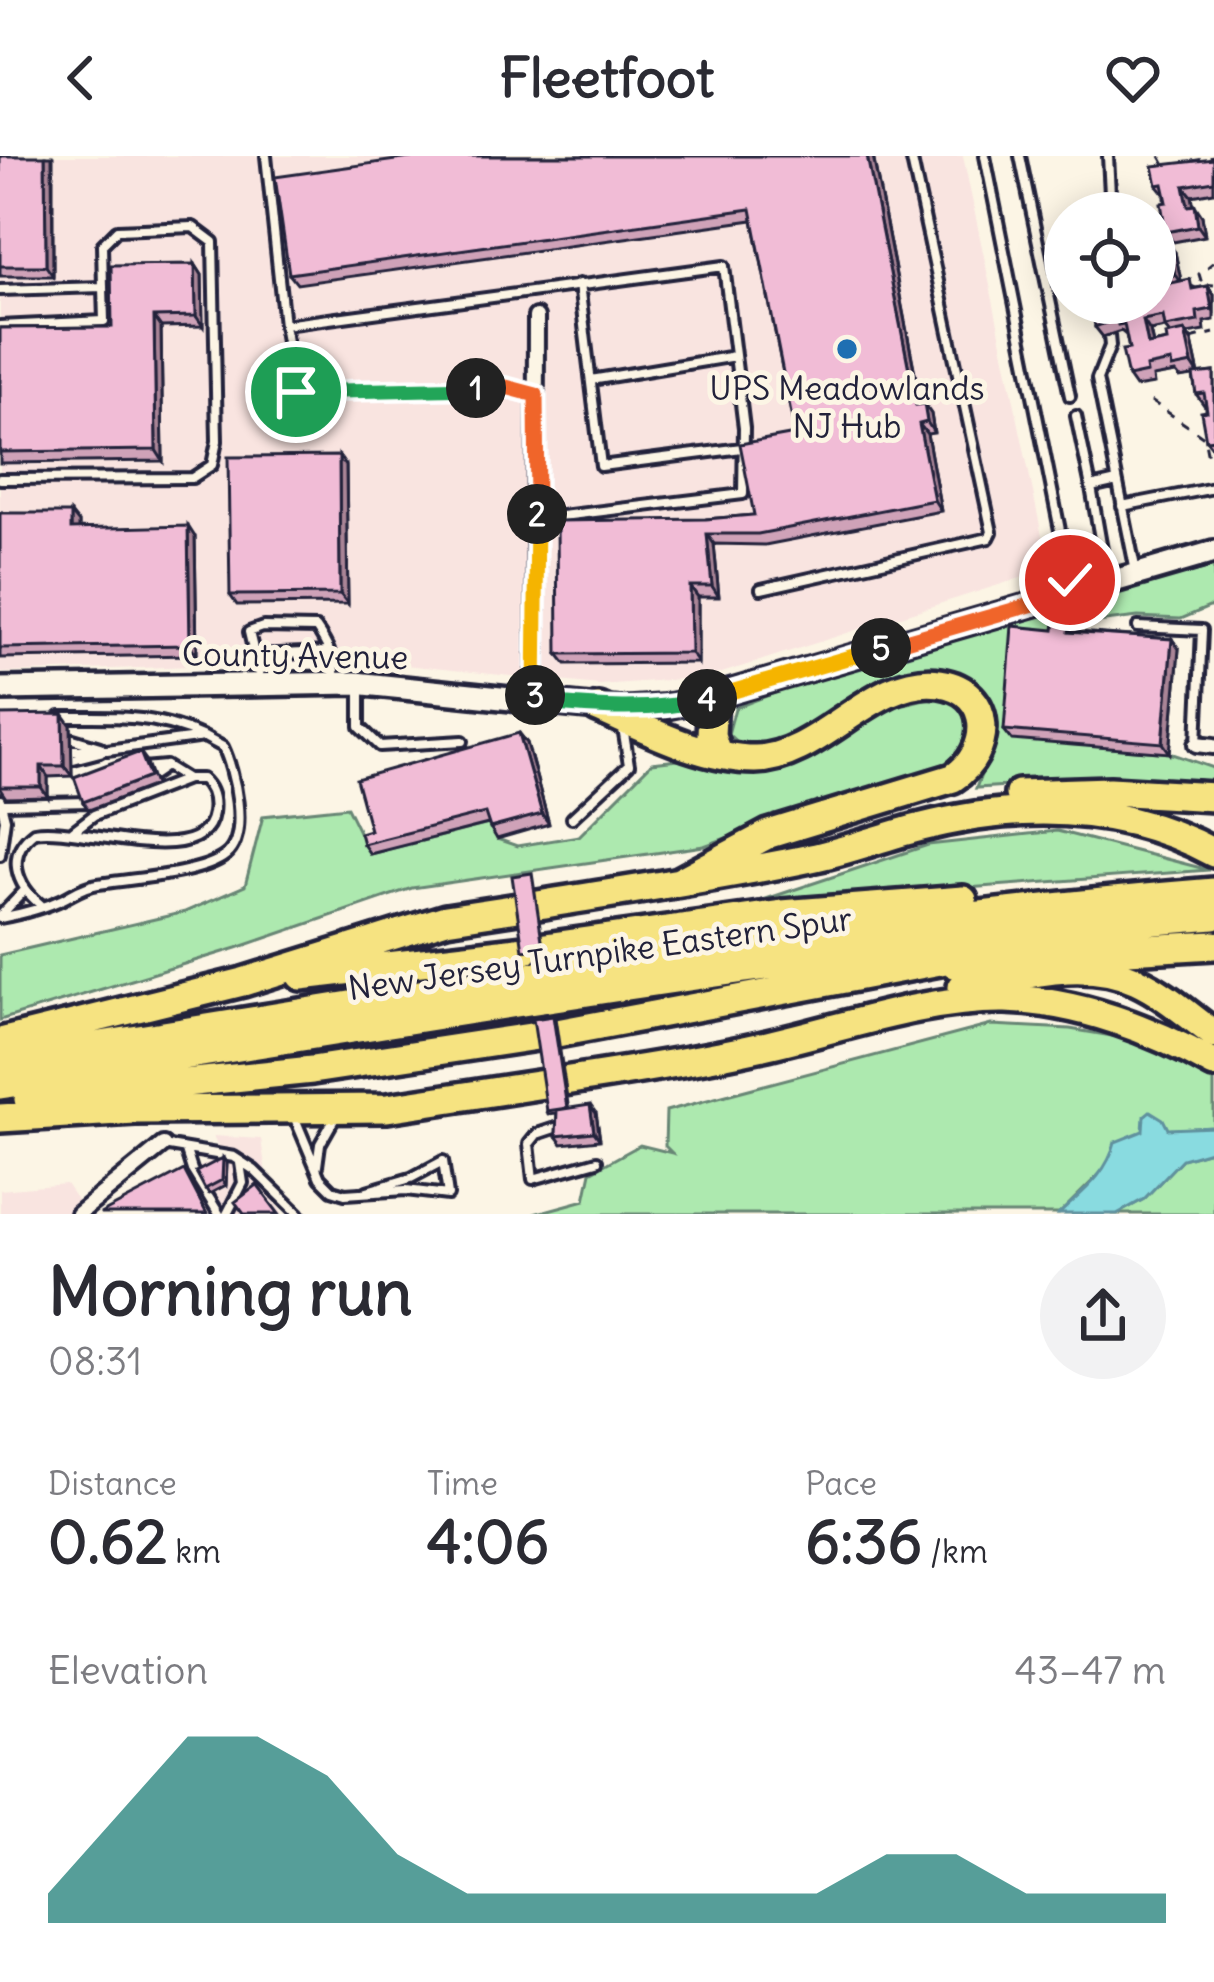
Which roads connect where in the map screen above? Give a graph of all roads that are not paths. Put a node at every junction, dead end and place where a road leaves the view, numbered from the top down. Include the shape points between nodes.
1 (266, 156) edge
2 (911, 156) edge
3 (985, 156) edge
4 (1020, 156) edge
5 (1108, 156) edge
6 (1110, 192) edge
7 (579, 284) junction
8 (103, 287) junction
9 (0, 290) edge
10 (536, 317) dead end
11 (0, 326) edge
12 (284, 326) junction
13 (1109, 336) edge
14 (735, 356) junction
15 (590, 380) junction
16 (536, 395) junction
17 (1070, 396) dead end
18 (1076, 416) dead end
19 (742, 448) junction
20 (0, 479) edge
21 (1117, 481) junction
22 (1090, 487) junction
23 (1214, 488) edge
24 (1122, 506) junction
25 (537, 519) junction
26 (1102, 550) dead end
27 (1214, 552) edge
28 (1136, 574) junction
29 (761, 589) dead end
30 (1072, 593) junction
31 (1138, 626) dead end
32 (329, 652) junction
33 (255, 655) junction
34 (334, 682) junction
35 (360, 683) junction
36 (262, 684) junction
37 (0, 689) edge
38 (713, 697) junction
39 (535, 702) junction
40 (612, 712) junction
41 (44, 717) edge
42 (47, 736) edge
43 (206, 736) junction
44 (463, 741) dead end
45 (1197, 744) joint
46 (1214, 746) edge
47 (107, 749) junction
48 (47, 750) edge
49 (717, 753) junction
50 (47, 763) edge
51 (166, 766) junction
52 (126, 774) edge
53 (188, 779) junction
54 (130, 786) edge
55 (82, 791) edge
56 (108, 794) edge
57 (1214, 797) edge
58 (2, 802) edge
59 (65, 803) junction
60 (572, 818) dead end
61 (73, 831) junction
62 (1208, 850) edge
63 (0, 855) edge
64 (679, 882) junction
65 (1214, 882) edge
66 (25, 890) junction
67 (1214, 892) edge
68 (42, 906) junction
69 (1214, 916) edge
70 (0, 917) edge
71 (1214, 926) edge
72 (1214, 945) edge
73 (862, 976) junction
74 (244, 982) junction
75 (874, 1019) junction
76 (1214, 1034) edge
77 (0, 1042) edge
78 (0, 1060) edge
79 (1214, 1064) edge
80 (0, 1085) edge
81 (0, 1102) edge
82 (292, 1110) junction
83 (339, 1110) junction
84 (0, 1118) edge
85 (558, 1127) edge
86 (163, 1144) joint
87 (186, 1150) junction
88 (240, 1161) junction
89 (597, 1161) dead end
90 (318, 1173) junction
91 (368, 1191) junction
92 (78, 1214) edge
93 (223, 1214) edge
94 (299, 1214) edge

1 - 12 lane
2 - 29 lane via 992,532
3 - 30 lane
4 - 17 lane
5 - 6 lane
7 - 12 lane
7 - 14 lane via 724,266
7 - 15 lane
8 - 9 lane
8 - 11 lane via 104,321
8 - 20 lane via 101,245 117,230 194,227 213,242 212,465 193,478
10 - 16 street
12 - 16 lane via 296,392 506,387
13 - 21 lane via 1096,379
14 - 15 lane
14 - 19 lane
15 - 19 lane via 601,466
16 - 25 street
18 - 22 lane
19 - 25 lane via 742,494
21 - 22 lane
21 - 24 lane
22 - 26 lane
23 - 24 lane
24 - 28 lane
25 - 39 street
27 - 28 main road, County Avenue
28 - 30 main road, County Avenue
30 - 38 main road, County Avenue
31 - 45 lane via 1202,630
32 - 33 lane
32 - 33 lane via 316,628 263,627 249,632
32 - 34 lane
33 - 36 lane
34 - 35 main road, County Avenue
34 - 36 main road, County Avenue
35 - 39 main road, County Avenue
35 - 44 lane via 360,727 380,746
36 - 37 main road, County Avenue via 212,676
38 - 40 main road, County Avenue
38 - 49 highway
39 - 40 main road, County Avenue
40 - 49 highway
40 - 60 lane via 628,765
41 - 43 lane via 149,716
42 - 47 lane
43 - 47 lane
43 - 68 lane via 224,747 235,780 237,825 226,855 94,884
45 - 46 street
47 - 48 lane
47 - 50 lane
49 - 64 highway via 777,756 925,682 964,693 982,726 978,754 953,778 770,834
51 - 52 lane
51 - 53 lane
51 - 54 lane
53 - 61 lane
53 - 61 lane via 202,779 213,796 213,818 198,839 172,845
55 - 59 lane
56 - 59 lane
57 - 64 highway via 1086,790 968,800
58 - 59 lane
58 - 63 lane
61 - 66 lane via 24,840 16,870
62 - 64 highway via 1118,818 1015,812
64 - 74 highway via 446,919
65 - 74 highway via 837,908
66 - 68 lane
66 - 70 lane
67 - 78 highway, New Jersey Turnpike Eastern Spur via 802,938
68 - 70 lane
69 - 80 highway, New Jersey Turnpike Eastern Spur via 773,963
71 - 73 highway
72 - 73 highway via 1006,957
73 - 81 highway via 312,1070
74 - 77 highway
75 - 76 highway via 955,988 1092,969 1145,985
75 - 79 highway via 976,1001 1036,1002 1125,1024
75 - 83 highway via 721,1055
82 - 83 highway
82 - 84 highway
82 - 90 lane
83 - 90 lane via 320,1144
85 - 89 lane via 531,1140 533,1180
86 - 87 lane
86 - 92 street
87 - 88 lane
87 - 93 lane
88 - 93 lane via 243,1183
88 - 94 lane
90 - 91 lane via 338,1192
91 - 91 lane via 411,1178 443,1161 448,1195

